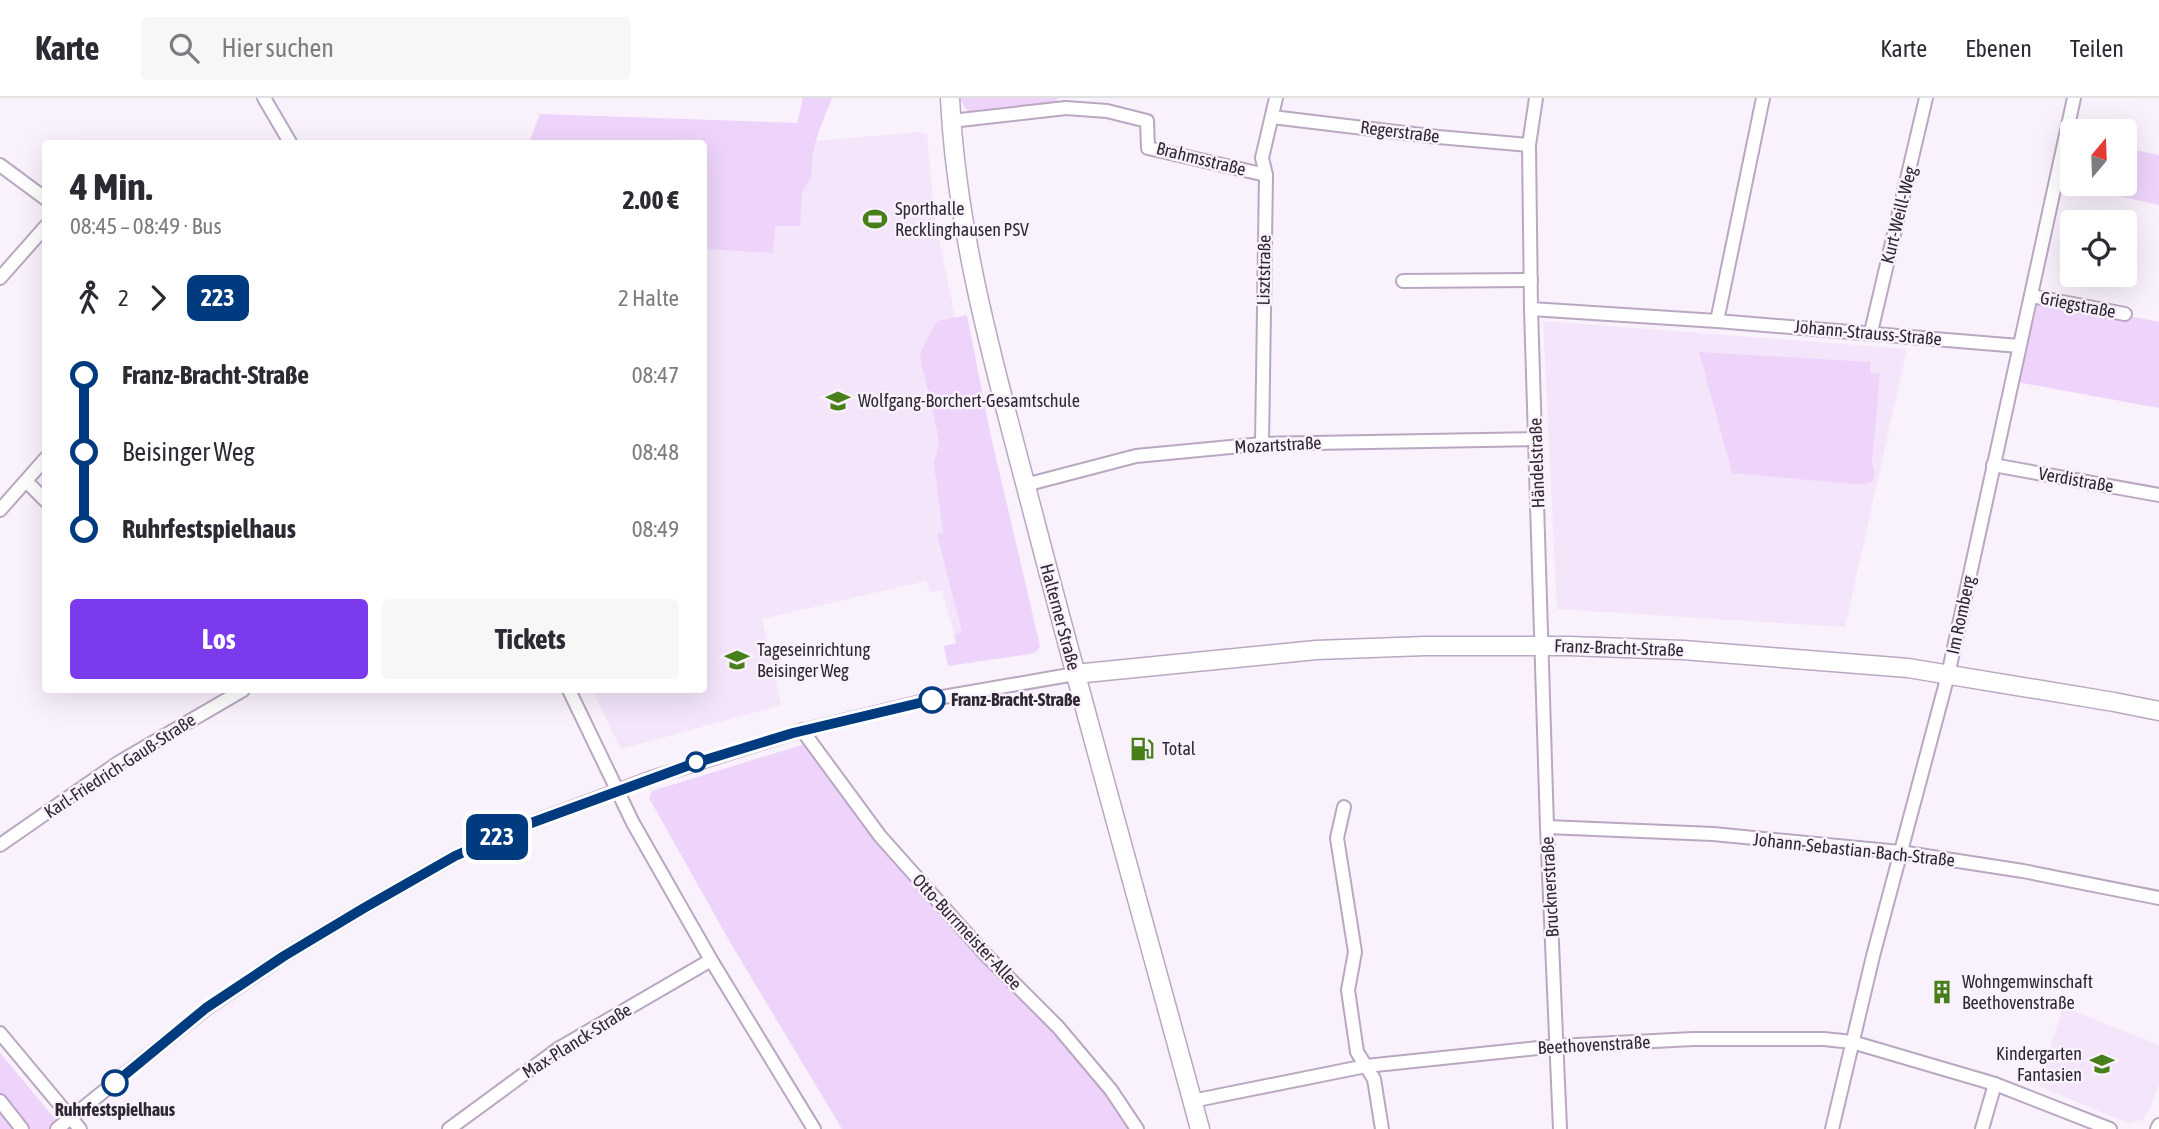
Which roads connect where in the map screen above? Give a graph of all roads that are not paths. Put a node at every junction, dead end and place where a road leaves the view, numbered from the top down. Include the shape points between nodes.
1 (264, 98) edge
2 (950, 98) edge
3 (1276, 98) edge
4 (1536, 98) edge
5 (1763, 98) edge
6 (1926, 98) edge
7 (2074, 98) edge
8 (1066, 103) edge
9 (1272, 117) junction
10 (951, 121) junction
11 (289, 140) edge
12 (1529, 145) junction
13 (0, 165) edge
14 (1266, 175) junction
15 (42, 196) edge
16 (42, 231) edge
17 (0, 278) edge
18 (1531, 280) junction
19 (1403, 281) dead end
20 (2031, 296) junction
21 (1531, 309) junction
22 (2125, 314) dead end
23 (1717, 321) junction
24 (1871, 332) junction
25 (2019, 346) junction
26 (1536, 439) junction
27 (1262, 444) junction
28 (42, 463) edge
29 (1993, 465) junction
30 (26, 481) junction
31 (1025, 485) junction
32 (2159, 495) edge
33 (42, 497) edge
34 (0, 510) edge
35 (1542, 645) junction
36 (1075, 674) junction
37 (1948, 675) junction
38 (570, 693) edge
39 (224, 694) edge
40 (2159, 711) edge
41 (802, 730) junction
42 (618, 790) junction
43 (1344, 807) dead end
44 (1547, 827) junction
45 (0, 845) edge
46 (1900, 852) junction
47 (2159, 898) edge
48 (711, 960) junction
49 (0, 1033) edge
50 (1852, 1042) junction
51 (1557, 1045) junction
52 (1366, 1066) junction
53 (1995, 1084) junction
54 (0, 1101) edge
55 (1192, 1101) junction
56 (71, 1118) junction
57 (810, 1128) edge
58 (22, 1129) edge
59 (57, 1129) edge
60 (80, 1129) edge
61 (449, 1129) edge
62 (1137, 1129) edge
63 (1200, 1129) edge
64 (1382, 1129) edge
65 (1560, 1129) edge
66 (1832, 1129) edge
67 (1982, 1129) edge
68 (2110, 1129) edge

1 - 11 street
2 - 10 street, Halterner Straße
3 - 9 street, Lisztstraße
4 - 12 street, Händelstraße
5 - 23 street
6 - 24 street, Kurt-Weill-Weg
7 - 20 street, Im Romberg
8 - 10 street, Brahmsstraße
8 - 14 street, Brahmsstraße via 1147,121 1148,148
9 - 12 street, Regerstraße
9 - 14 street, Lisztstraße via 1262,158
10 - 31 street, Halterner Straße via 972,265
12 - 18 street, Händelstraße
13 - 15 street
14 - 27 street, Lisztstraße
16 - 17 street
18 - 19 street
18 - 21 street, Händelstraße
20 - 22 street, Griegstraße
20 - 25 street, Im Romberg
21 - 23 street, Johann-Strauss-Straße
21 - 26 street, Händelstraße
23 - 24 street, Johann-Strauss-Straße
24 - 25 street, Johann-Strauss-Straße
25 - 29 street, Im Romberg
26 - 27 street, Mozartstraße
26 - 35 street, Händelstraße
27 - 31 street, Mozartstraße via 1136,456
28 - 30 street
29 - 32 street, Verdistraße
29 - 37 street, Im Romberg
30 - 33 street
30 - 34 street
31 - 36 street, Halterner Straße
35 - 36 street, Franz-Bracht-Straße via 1316,650
35 - 37 street, Franz-Bracht-Straße via 1804,658
35 - 44 street, Brucknerstraße
36 - 41 street via 937,698
36 - 55 street, Halterner Straße
37 - 40 street, Franz-Bracht-Straße
37 - 46 street, Im Romberg
38 - 42 street
39 - 45 street, Karl-Friedrich-Gauß-Straße
41 - 42 street
41 - 62 street, Otto-Burrmeister-Allee via 880,836 985,954 1058,1027
42 - 48 street
42 - 56 street via 455,856 364,908 206,1008
43 - 52 street via 1337,838 1355,952 1348,990 1357,1052
44 - 46 street, Johann-Sebastian-Bach-Straße via 1713,834
44 - 51 street, Brucknerstraße
46 - 47 street, Johann-Sebastian-Bach-Straße
46 - 50 street, Im Romberg
48 - 57 street
48 - 61 street, Max-Planck-Straße via 558,1049
49 - 56 street
50 - 51 street, Beethovenstraße via 1693,1039
50 - 53 street, Beethovenstraße
50 - 66 street, Im Romberg
51 - 52 street, Beethovenstraße
51 - 65 street, Brucknerstraße
52 - 55 street, Beethovenstraße
52 - 64 street via 1374,1079
53 - 67 street
53 - 68 street, Beethovenstraße
54 - 58 street
55 - 63 street, Halterner Straße
56 - 59 street
56 - 60 street

